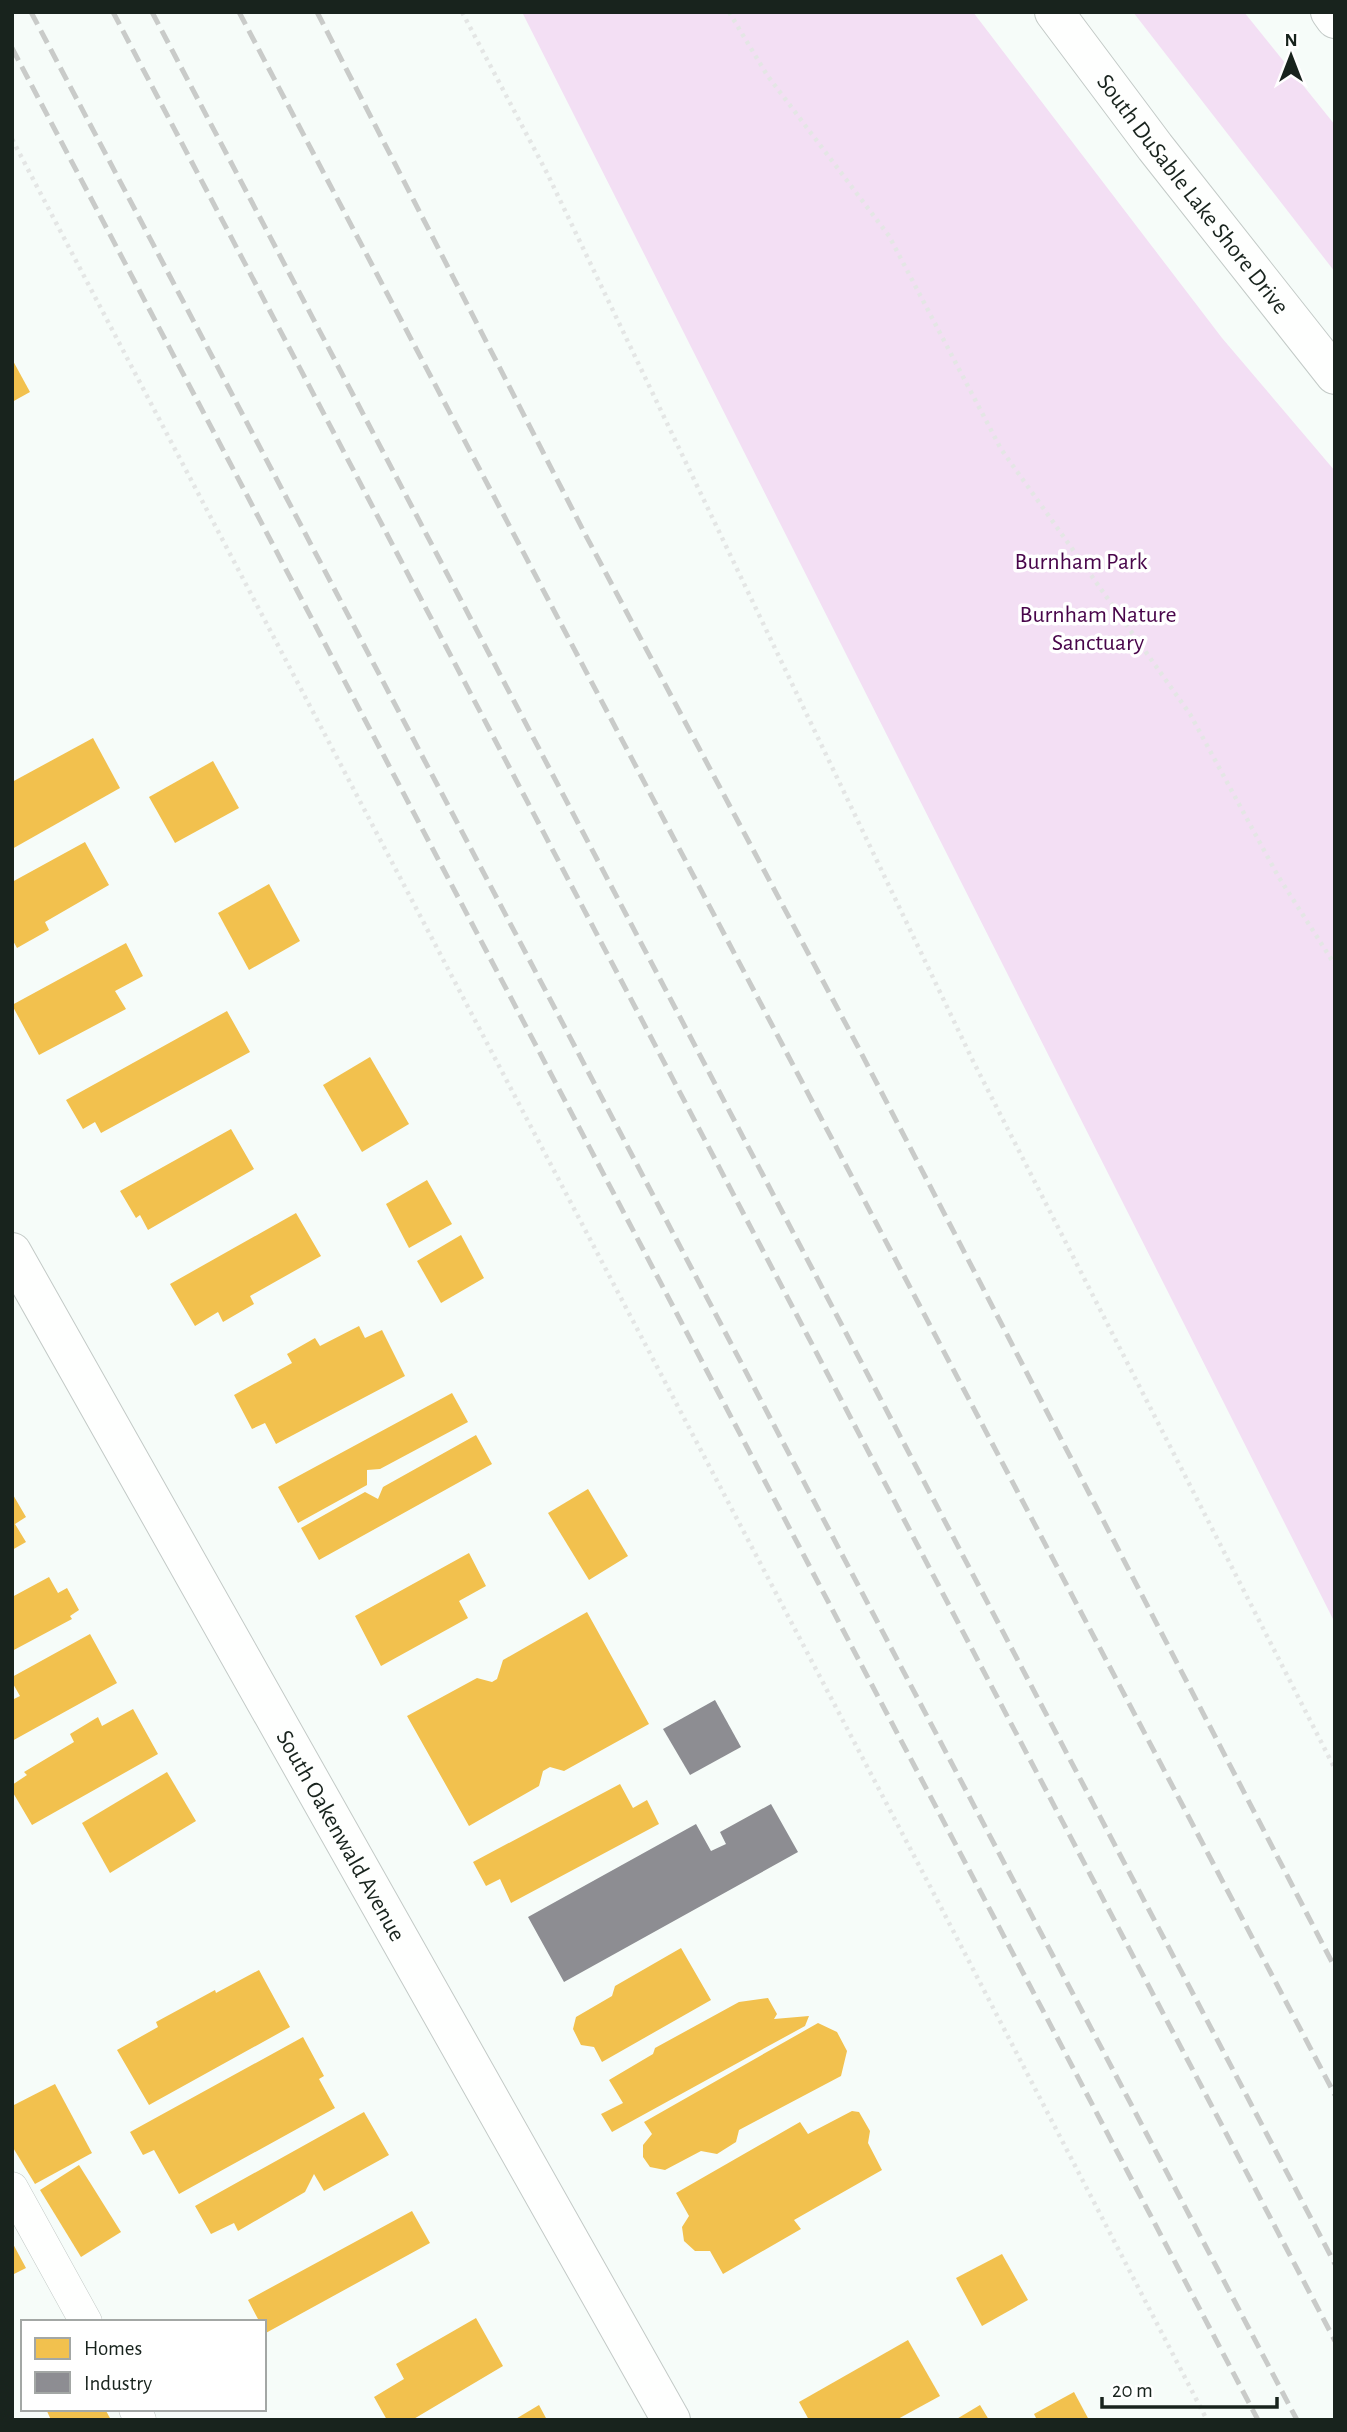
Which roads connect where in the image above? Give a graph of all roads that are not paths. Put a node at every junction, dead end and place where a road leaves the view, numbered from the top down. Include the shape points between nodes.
1 (1054, 12) edge
2 (1330, 12) edge
3 (1335, 19) edge
4 (1335, 374) edge
5 (12, 1252) edge
6 (12, 2188) edge
7 (85, 2320) edge
8 (671, 2420) edge

1 - 4 main road, South DuSable Lake Shore Drive
2 - 3 main road
5 - 8 main road, South Oakenwald Avenue
6 - 7 lane

